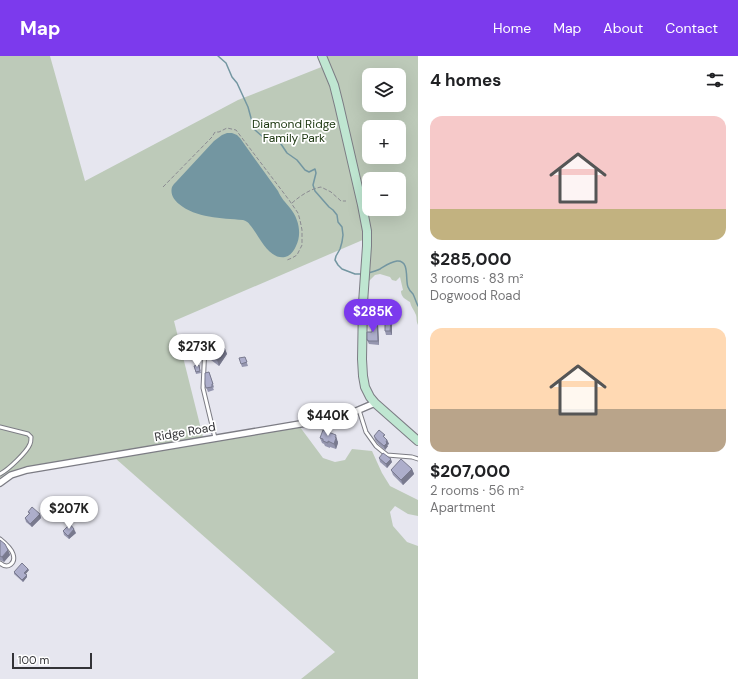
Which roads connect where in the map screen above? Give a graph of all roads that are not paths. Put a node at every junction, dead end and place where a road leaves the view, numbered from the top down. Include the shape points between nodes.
1 (322, 56) edge
2 (205, 346) dead end
3 (375, 403) junction
4 (359, 410) junction
5 (0, 427) edge
6 (215, 438) junction
7 (418, 441) edge
8 (418, 459) edge
9 (0, 474) edge
10 (0, 483) edge
11 (0, 539) edge
12 (0, 563) edge

1 - 3 street via 337,94 362,204 367,239 363,303 363,376 367,391
2 - 6 lane via 203,388
3 - 4 street, Ridge Road
3 - 7 street
4 - 6 street, Ridge Road via 306,423
4 - 8 lane via 366,432 376,446 387,455
5 - 9 lane via 28,434 31,443
6 - 10 street, Ridge Road via 26,470 11,475
11 - 12 lane via 13,553 14,560 6,567

